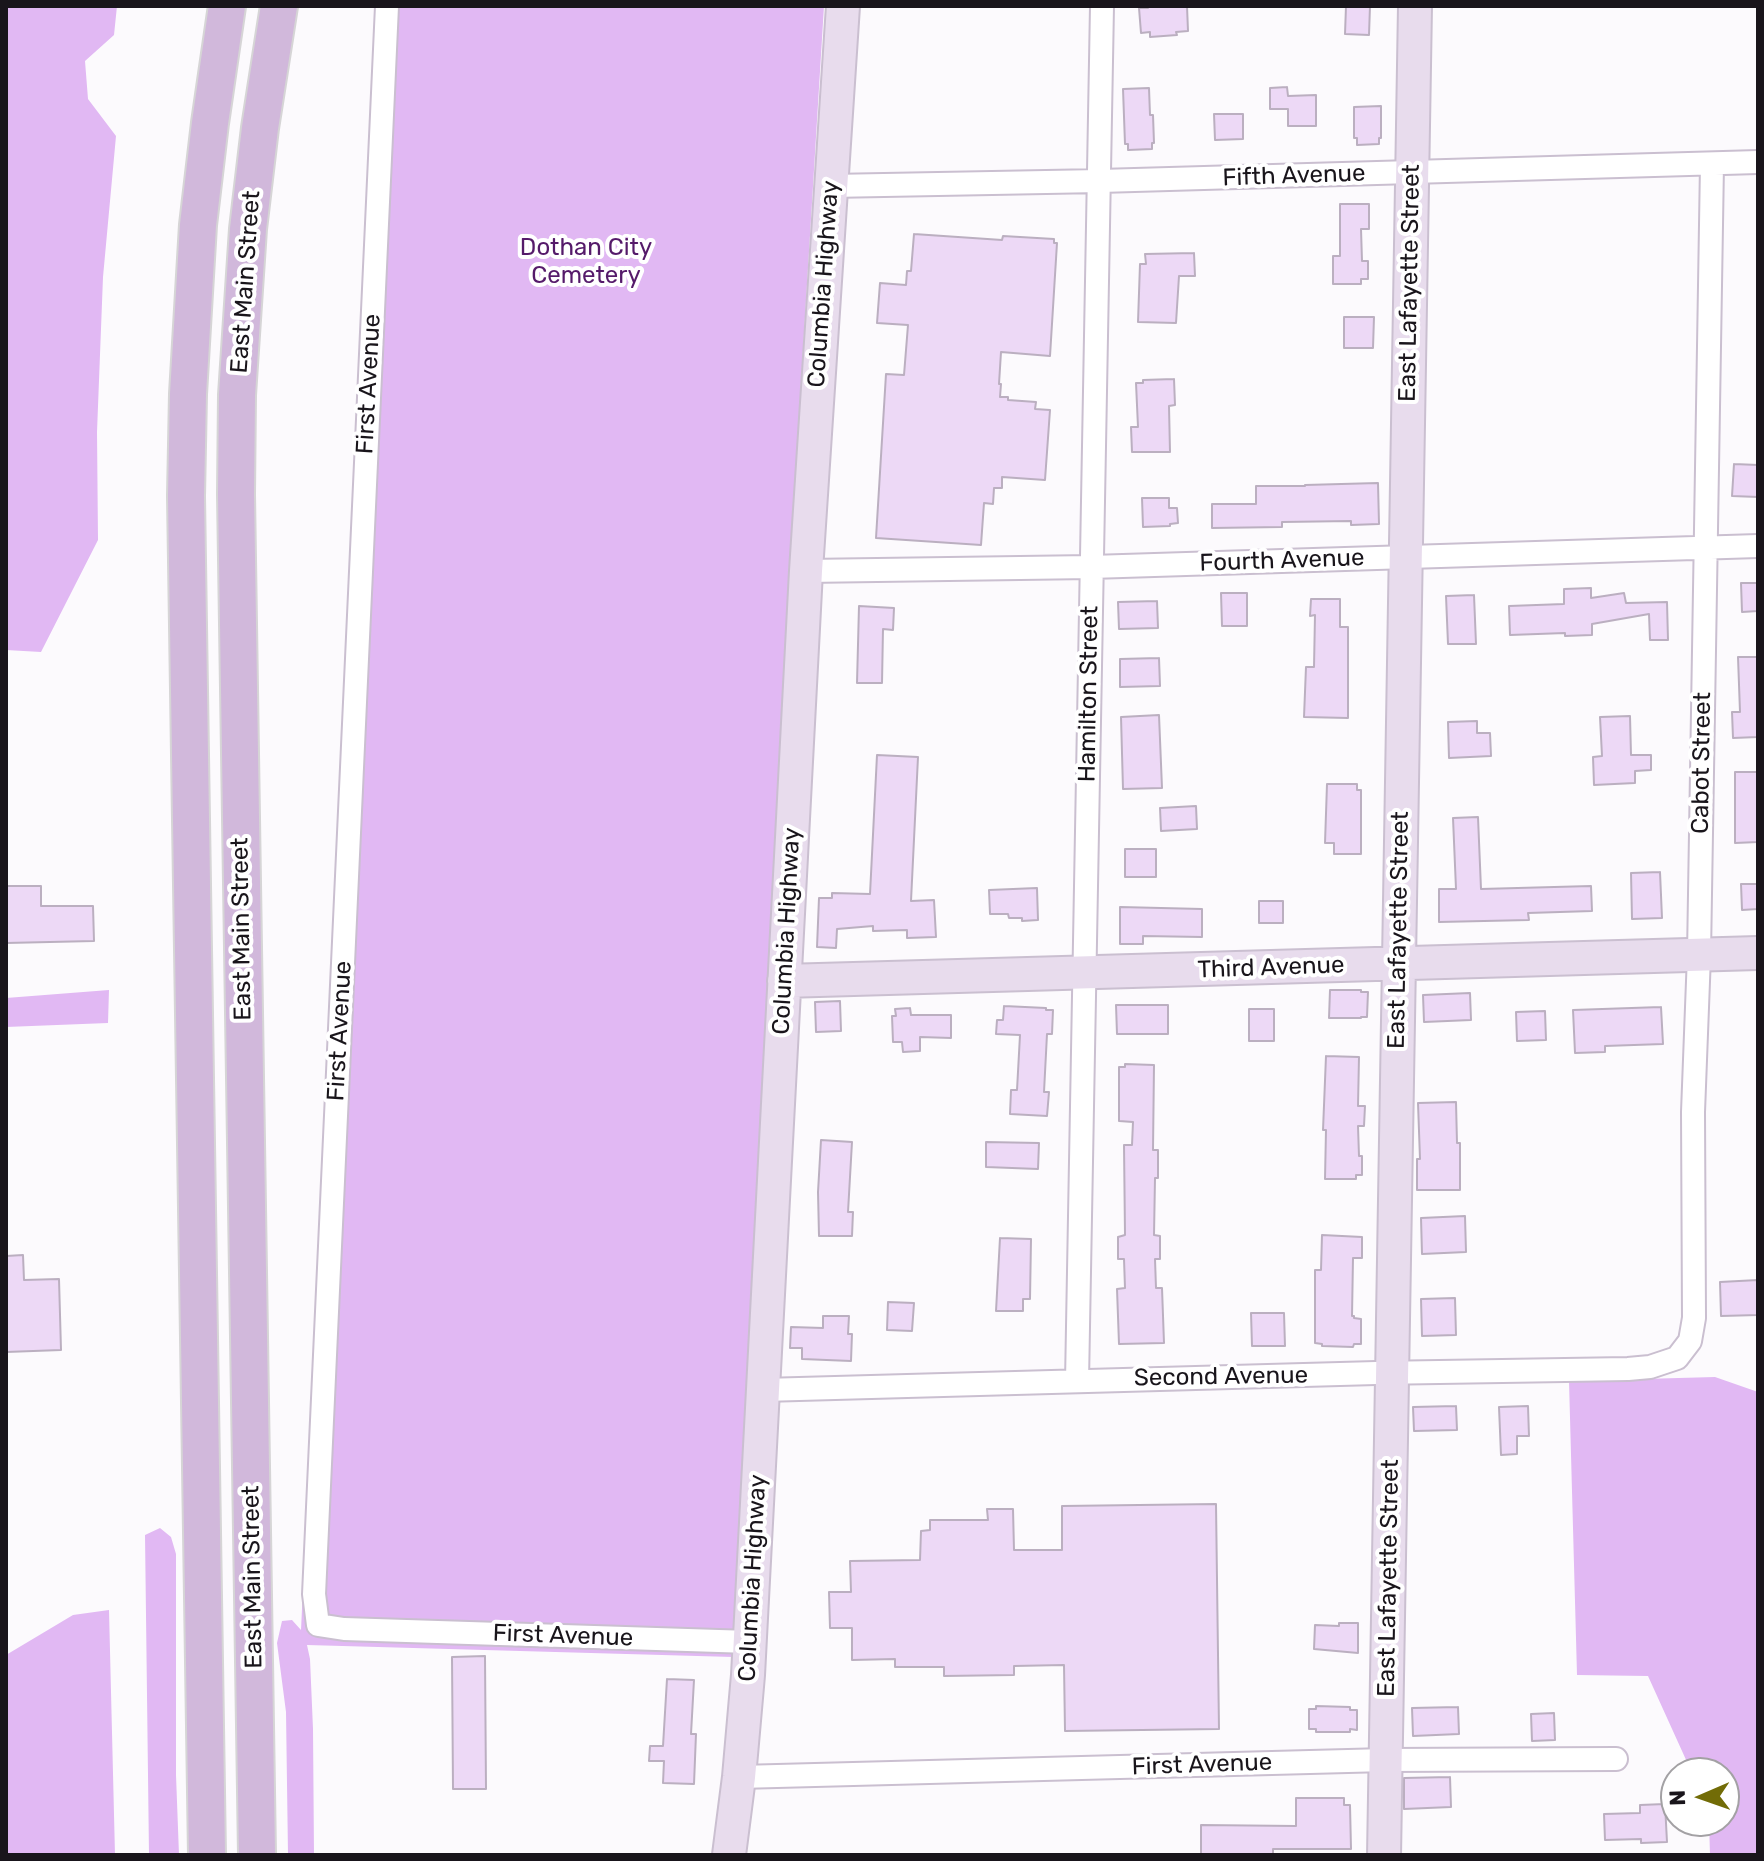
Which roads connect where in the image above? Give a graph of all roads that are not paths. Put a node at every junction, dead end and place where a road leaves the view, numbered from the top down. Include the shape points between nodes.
1 (227, 6) edge
2 (279, 6) edge
3 (387, 6) edge
4 (843, 6) edge
5 (1102, 6) edge
6 (1415, 6) edge
7 (1758, 162) edge
8 (1712, 164) junction
9 (1411, 172) junction
10 (1100, 181) junction
11 (830, 186) junction
12 (1758, 546) edge
13 (1705, 547) junction
14 (1405, 556) junction
15 (1091, 567) junction
16 (806, 571) junction
17 (1758, 953) edge
18 (1699, 955) junction
19 (1398, 964) junction
20 (1085, 974) junction
21 (784, 981) junction
22 (1677, 1358) joint
23 (1392, 1373) junction
24 (1077, 1381) junction
25 (763, 1390) junction
26 (750, 1642) junction
27 (1616, 1759) dead end
28 (1386, 1760) junction
29 (739, 1777) junction
30 (207, 1855) edge
31 (257, 1855) edge
32 (729, 1855) edge
33 (1384, 1855) edge

1 - 30 main road, East Main Street via 197,240 186,496
2 - 31 main road, East Main Street via 248,229 237,395
3 - 26 street, First Avenue via 314,1594 318,1625
4 - 11 street, Columbia Highway
5 - 10 street, Hamilton Street
6 - 9 street, East Lafayette Street
7 - 8 street, Fifth Avenue
8 - 9 street, Fifth Avenue
8 - 13 street, Cabot Street
9 - 10 street, Fifth Avenue
9 - 14 street, East Lafayette Street
10 - 11 street, Fifth Avenue
10 - 15 street, Hamilton Street
11 - 16 street, Columbia Highway
12 - 13 street, Fourth Avenue
13 - 14 street, Fourth Avenue
13 - 18 street, Cabot Street
14 - 15 street, Fourth Avenue
14 - 19 street, East Lafayette Street
15 - 16 street, Fourth Avenue
15 - 20 street, Hamilton Street
16 - 21 street, Columbia Highway
17 - 18 street, Third Avenue
18 - 19 street, Third Avenue
18 - 22 street, Cabot Street via 1694,1318 1690,1341
19 - 20 street, Third Avenue
19 - 23 street, East Lafayette Street
20 - 21 street, Third Avenue
20 - 24 street, Hamilton Street
21 - 25 street, Columbia Highway
22 - 23 street, Second Avenue via 1628,1369
23 - 24 street, Second Avenue
23 - 28 street, East Lafayette Street
24 - 25 street, Second Avenue
25 - 26 street, Columbia Highway
26 - 29 street, Columbia Highway
27 - 28 street, First Avenue
28 - 29 street, First Avenue
28 - 33 street, East Lafayette Street
29 - 32 street, Columbia Highway

